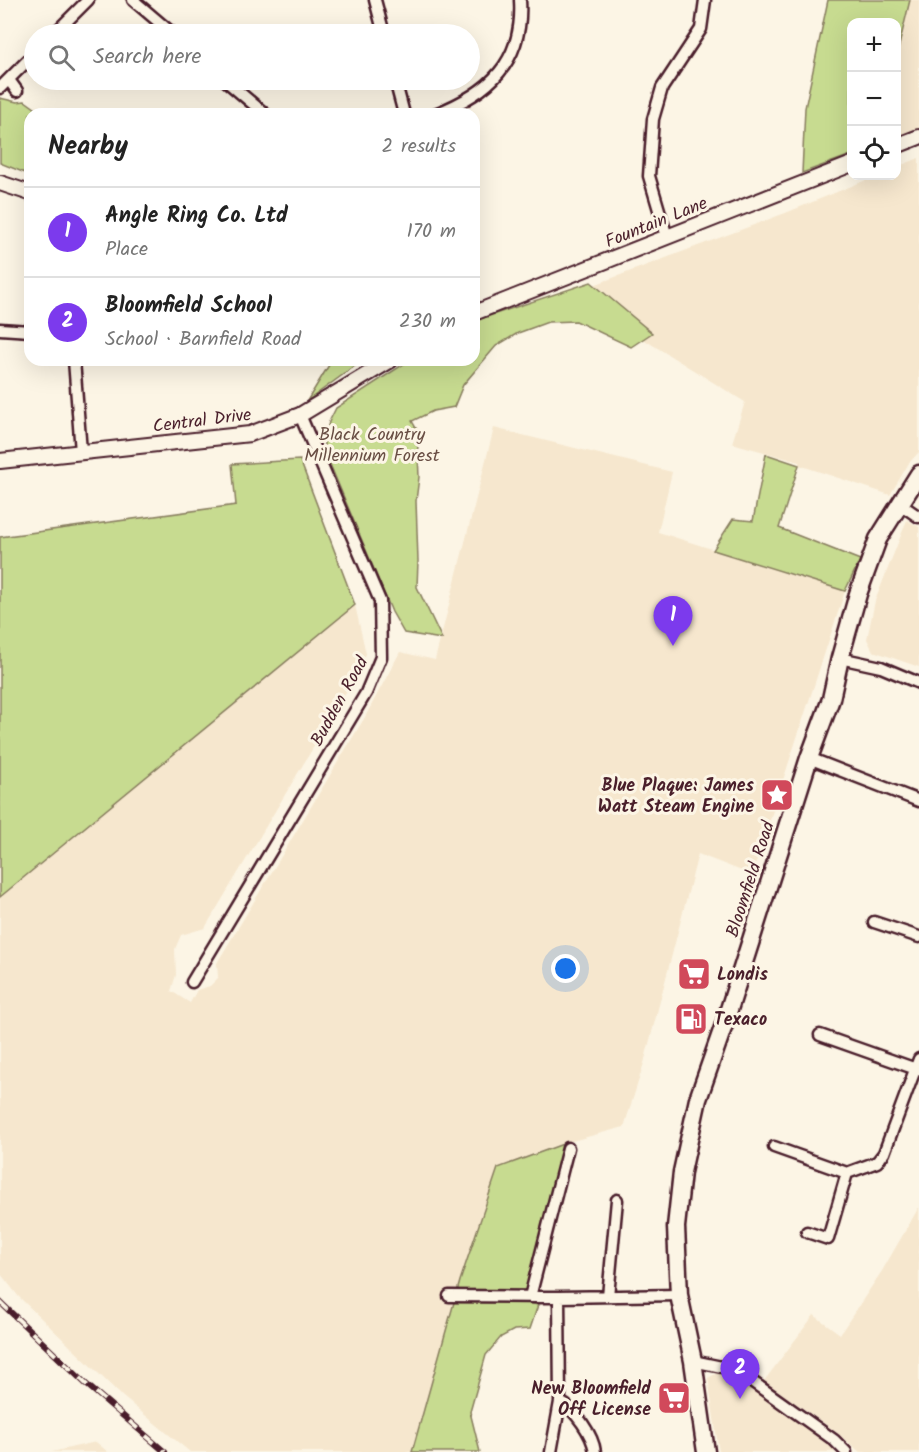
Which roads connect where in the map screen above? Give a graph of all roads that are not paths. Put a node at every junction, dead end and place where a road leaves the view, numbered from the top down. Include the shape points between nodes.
1 (88, 0) edge
2 (133, 0) edge
3 (375, 0) edge
4 (520, 0) edge
5 (705, 0) edge
6 (64, 24) edge
7 (161, 24) edge
8 (381, 24) edge
9 (24, 64) edge
10 (9, 80) junction
11 (0, 88) edge
12 (237, 90) edge
13 (398, 90) edge
14 (17, 91) dead end
15 (258, 108) edge
16 (402, 108) edge
17 (452, 108) edge
18 (919, 137) edge
19 (901, 144) edge
20 (847, 166) edge
21 (0, 183) edge
22 (24, 191) edge
23 (667, 237) junction
24 (480, 311) edge
25 (0, 329) edge
26 (24, 331) edge
27 (74, 366) edge
28 (381, 366) edge
29 (300, 415) junction
30 (81, 452) junction
31 (0, 461) edge
32 (919, 474) edge
33 (900, 504) junction
34 (919, 517) edge
35 (840, 658) junction
36 (919, 683) edge
37 (809, 758) junction
38 (919, 801) edge
39 (874, 922) dead end
40 (919, 937) edge
41 (192, 982) dead end
42 (820, 1035) dead end
43 (918, 1065) edge
44 (774, 1147) dead end
45 (568, 1148) dead end
46 (847, 1173) junction
47 (617, 1200) dead end
48 (807, 1232) dead end
49 (679, 1295) junction
50 (449, 1296) dead end
51 (608, 1296) junction
52 (530, 1297) junction
53 (559, 1297) junction
54 (693, 1361) junction
55 (560, 1402) junction
56 (551, 1452) edge
57 (594, 1452) edge
58 (705, 1452) edge
59 (846, 1452) edge

1 - 6 street
2 - 7 street
3 - 8 street
4 - 17 street via 517,41 501,72 479,93
5 - 23 street via 701,29 662,88 653,119 649,177
9 - 10 street
10 - 11 street
10 - 14 street
12 - 15 street
13 - 16 street
18 - 19 street
20 - 23 street, Fountain Lane
21 - 22 street
23 - 24 street, Fountain Lane
25 - 26 street
27 - 30 street
28 - 29 street, Central Drive
29 - 30 street, Central Drive via 250,434
29 - 41 street, Budden Road via 380,602 381,657 366,693
30 - 31 street, Central Drive
32 - 33 main road, Bloomfield Road
33 - 34 street
33 - 35 main road, Bloomfield Road via 878,539
35 - 36 street via 881,667
35 - 37 main road, Bloomfield Road via 831,699
37 - 38 street
37 - 49 main road, Bloomfield Road via 692,1123 678,1195
39 - 40 street
42 - 43 street
43 - 46 street via 884,1154 877,1162
44 - 46 street
45 - 52 street
46 - 48 street via 828,1239
47 - 51 street
49 - 51 street
49 - 54 main road, Bloomfield Road
50 - 52 street
51 - 53 street
52 - 53 street
53 - 55 street
54 - 58 main road, Bloomfield Road
54 - 59 street via 736,1370
55 - 56 street
55 - 57 street via 569,1406 582,1423

